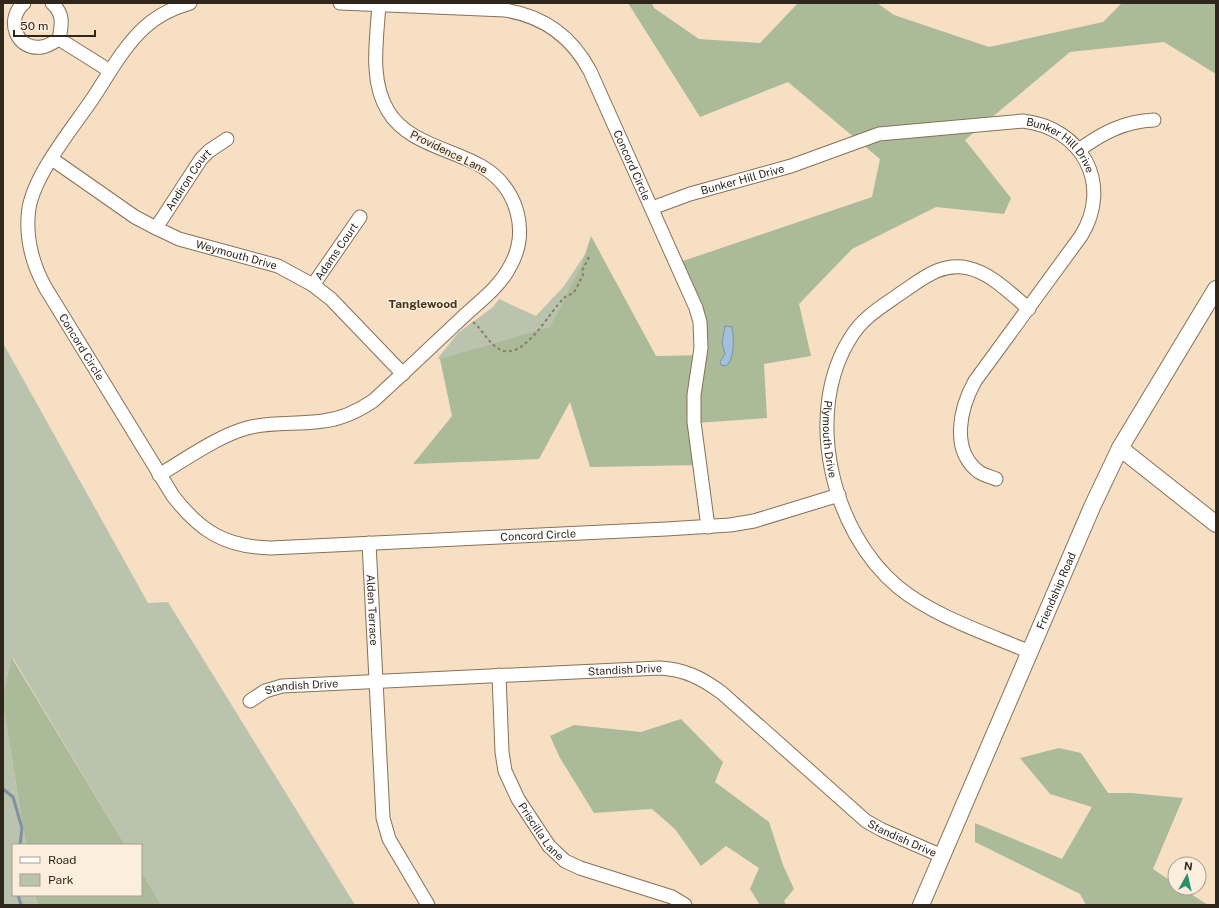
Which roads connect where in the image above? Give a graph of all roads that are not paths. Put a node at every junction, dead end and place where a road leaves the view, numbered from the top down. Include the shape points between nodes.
1 (24, 3) edge
2 (52, 3) edge
3 (190, 3) edge
4 (340, 3) edge
5 (379, 4) junction
6 (60, 39) junction
7 (110, 71) junction
8 (1154, 120) dead end
9 (227, 139) dead end
10 (1079, 150) junction
11 (52, 159) junction
12 (652, 208) junction
13 (360, 217) dead end
14 (156, 228) junction
15 (313, 285) junction
16 (1216, 289) edge
17 (1026, 306) junction
18 (402, 374) junction
19 (1120, 448) junction
20 (159, 475) junction
21 (996, 479) dead end
22 (839, 495) junction
23 (1215, 522) edge
24 (708, 526) junction
25 (369, 543) junction
26 (1030, 652) junction
27 (499, 675) junction
28 (375, 681) junction
29 (250, 701) dead end
30 (942, 856) junction
31 (428, 905) edge
32 (685, 905) edge
33 (921, 905) edge

1 - 6 street via 16,11 13,20 16,35 21,41 34,48
2 - 6 street via 63,23
3 - 7 street, Concord Circle via 169,10 148,24
4 - 5 street, Concord Circle
5 - 12 street, Concord Circle via 505,10 527,15 561,34 578,52 590,71
5 - 18 street, Providence Lane via 377,78 381,97 389,112 408,132 480,165 493,174 508,190 517,209 520,231 513,262 503,278
6 - 7 street
7 - 11 street, Concord Circle
8 - 10 street via 1139,120 1114,128
9 - 14 street, Andiron Court via 201,159
10 - 12 street, Bunker Hill Drive via 1058,130 1023,120 890,132 870,136 791,166 690,194
10 - 17 street, Bunker Hill Drive via 1093,180 1091,216 1081,236
11 - 14 street, Weymouth Drive via 135,217
11 - 20 street, Concord Circle via 37,184 29,207 28,234 34,264 45,287
12 - 24 street, Concord Circle via 700,322 701,348 694,395 694,422
13 - 15 street, Adams Court
14 - 15 street, Weymouth Drive via 179,239 278,266
15 - 18 street, Weymouth Drive via 331,299
16 - 19 street, Friendship Road
17 - 21 street, Bunker Hill Drive via 975,381 962,410 961,436 965,455 980,473
17 - 22 street, Plymouth Drive via 975,270 945,268 928,275 858,326 841,354 832,377 827,402 828,452
18 - 20 street via 373,401 345,416 322,422 267,424 236,431
19 - 23 street
19 - 26 street, Friendship Road
20 - 25 street via 190,518 206,530 229,541 246,546 271,548
22 - 24 street, Concord Circle via 754,521
22 - 26 street, Plymouth Drive via 852,528 865,550 878,568 898,587 931,609
24 - 25 street, Concord Circle
25 - 28 street, Alden Terrace
26 - 30 street, Friendship Road
27 - 28 street, Standish Drive
27 - 30 street, Standish Drive via 658,668 686,672 704,680 722,693 866,821
27 - 32 street, Priscilla Lane via 505,771 518,799 549,846 565,861 580,868 672,897
28 - 29 street, Standish Drive via 282,686 265,691
28 - 31 street, Alden Terrace via 382,818 396,853
30 - 33 street, Friendship Road

